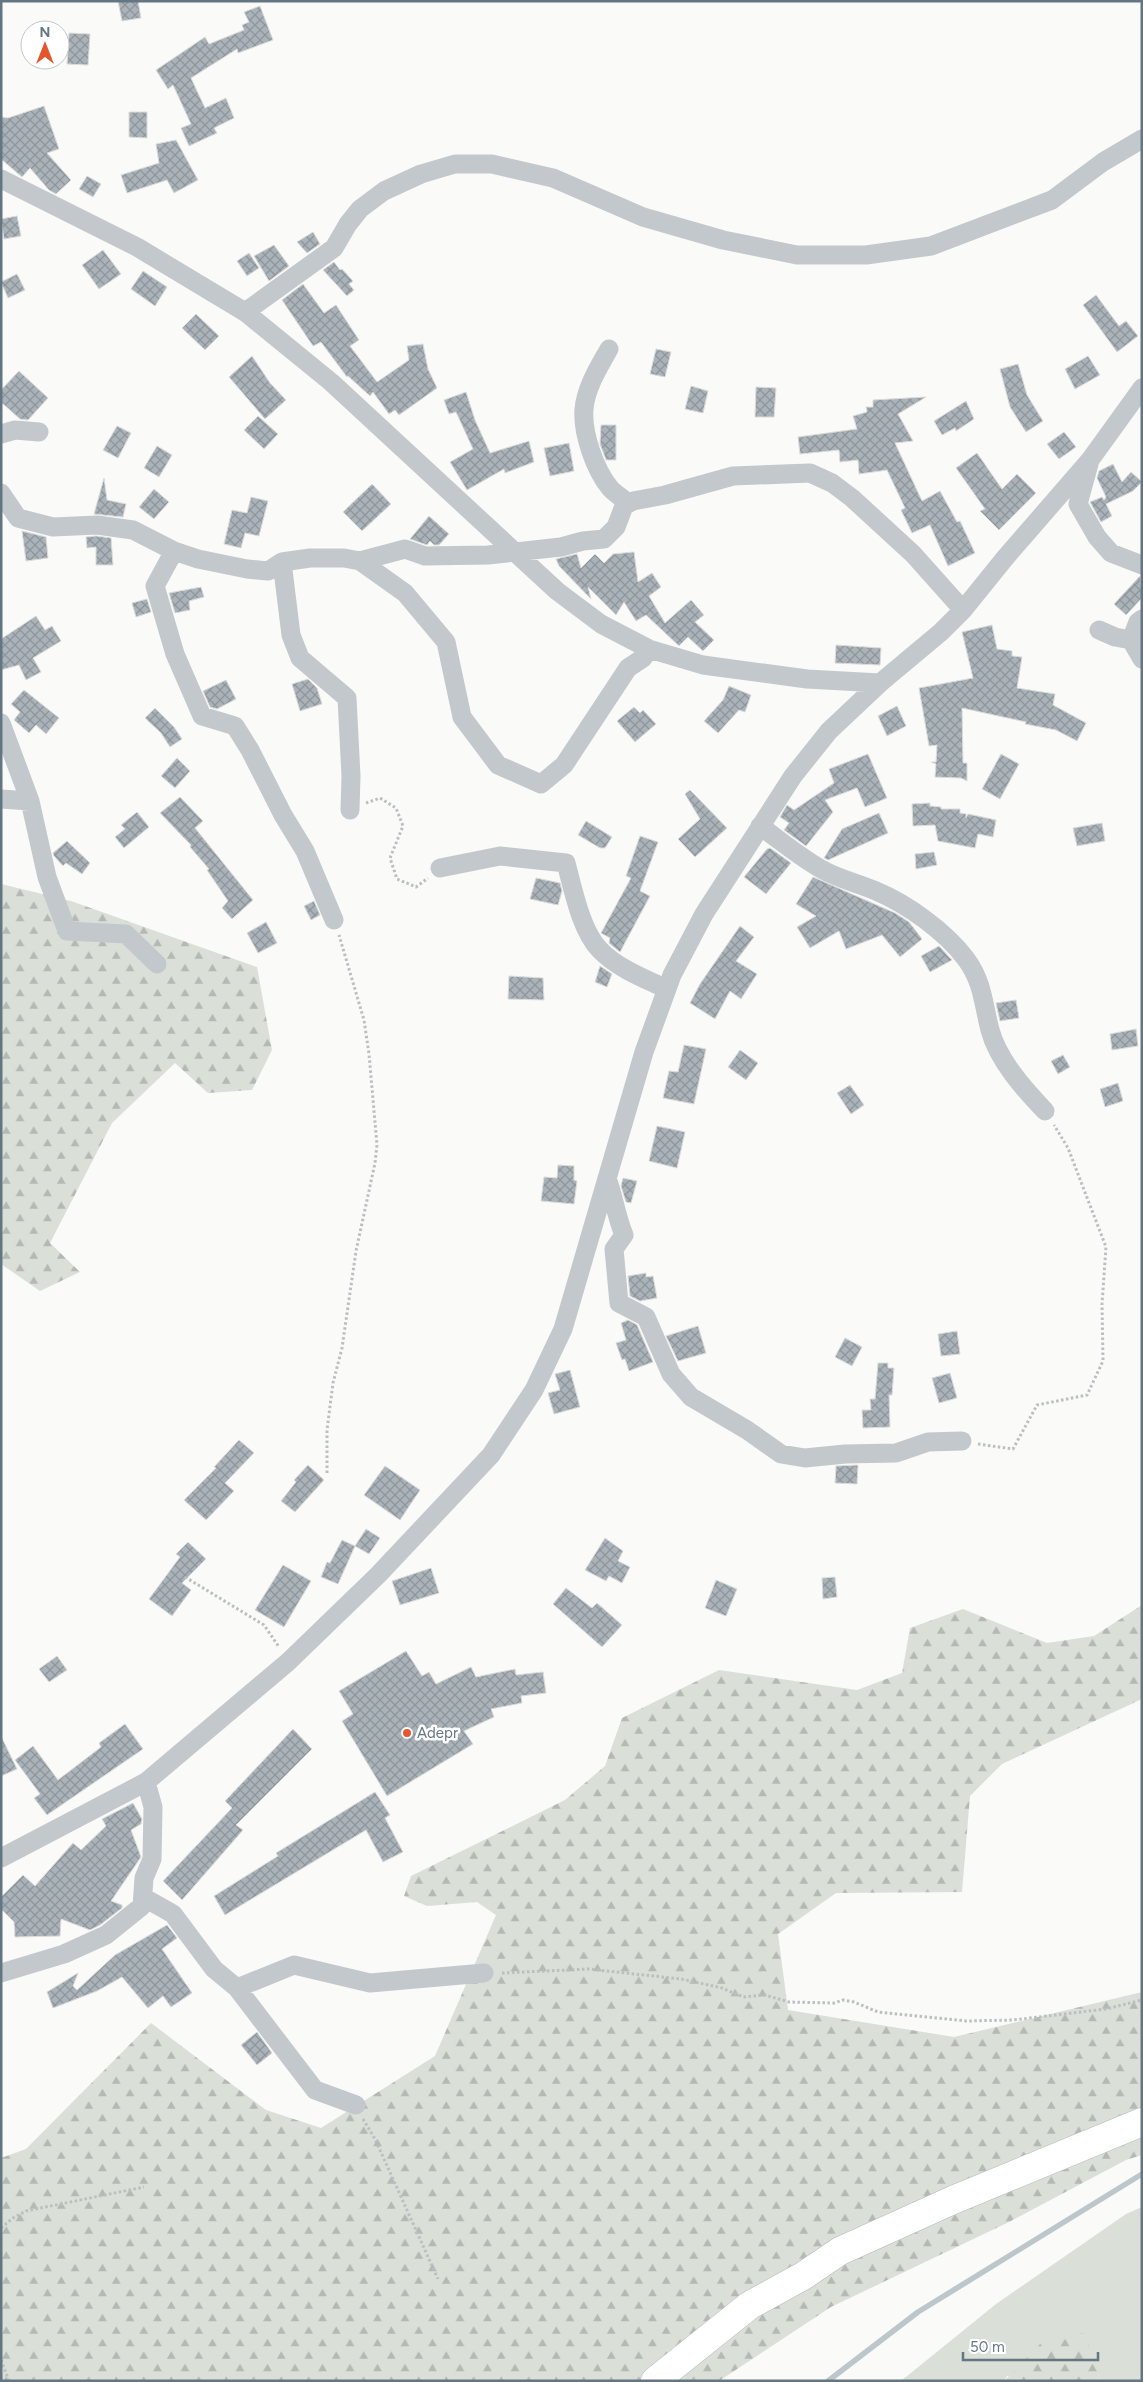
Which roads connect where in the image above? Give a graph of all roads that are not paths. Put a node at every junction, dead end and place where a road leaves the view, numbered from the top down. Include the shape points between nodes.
1 (1142, 139) edge
2 (1, 179) edge
3 (245, 312) junction
4 (609, 349) dead end
5 (1142, 388) edge
6 (39, 432) dead end
7 (1, 434) edge
8 (1090, 460) junction
9 (1, 493) edge
10 (628, 503) junction
11 (174, 551) junction
12 (516, 552) junction
13 (360, 561) junction
14 (282, 562) junction
15 (1142, 565) edge
16 (963, 610) junction
17 (1142, 619) edge
18 (1099, 630) dead end
19 (1131, 640) junction
20 (649, 649) junction
21 (1142, 659) edge
22 (880, 683) junction
23 (1, 723) edge
24 (1, 799) edge
25 (30, 801) junction
26 (350, 810) road end
27 (760, 826) junction
28 (440, 868) road end
29 (334, 920) road end
30 (156, 964) dead end
31 (667, 989) junction
32 (1045, 1110) road end
33 (607, 1178) junction
34 (962, 1441) road end
35 (146, 1782) junction
36 (1, 1858) edge
37 (143, 1897) junction
38 (1, 1973) edge
39 (484, 1973) road end
40 (237, 1988) junction
41 (356, 2105) road end
42 (1142, 2122) edge
43 (655, 2381) edge

1 - 3 street via 1103,162 1052,200 931,246 866,255 797,255 723,240 643,217 553,178 492,164 455,164 421,174 384,192 360,209 334,248
2 - 3 street via 137,247
3 - 12 street via 331,382
4 - 10 street via 587,394 585,421 594,460 610,488
5 - 8 street
6 - 7 street via 15,430
8 - 15 street via 1078,504 1097,537 1111,553
8 - 16 street
9 - 11 street via 18,518 53,527 98,525 134,530
10 - 12 street via 616,528 604,539
10 - 16 street via 733,476 819,475 852,498 913,554
11 - 14 street via 247,570 268,571
11 - 29 street via 155,586 174,654 202,716 235,726 250,750 305,851
12 - 13 street via 425,556 405,549
12 - 20 street via 556,591 594,619
13 - 14 street via 310,558
13 - 20 street via 404,593 446,642 462,717 498,765 541,784 564,765 628,668 643,658
14 - 26 street via 291,635 300,658 347,698
16 - 22 street
17 - 19 street
18 - 19 street via 1115,638
19 - 21 street
20 - 22 street via 712,666 807,679
22 - 27 street via 829,731 793,776
23 - 25 street
24 - 25 street
25 - 30 street via 47,877 67,931 126,934
27 - 31 street via 704,914
27 - 32 street via 824,871 911,909 937,930 965,958 980,983 990,1032 1016,1080
28 - 31 street via 500,856 566,863 588,933 600,950 631,972
31 - 33 street via 644,1052
33 - 34 street via 624,1235 614,1249 619,1302 646,1317 671,1374 691,1397 781,1454 805,1458 896,1453 928,1442
33 - 35 street via 563,1329 534,1390 490,1455 378,1575 288,1662
35 - 36 street
35 - 37 street via 153,1807 152,1859 144,1878
37 - 38 street via 142,1906 106,1934 64,1954
37 - 40 street via 173,1914 214,1969
39 - 40 street via 370,1983 294,1965
40 - 41 street via 315,2090
42 - 43 highway via 953,2200 840,2251 750,2305

